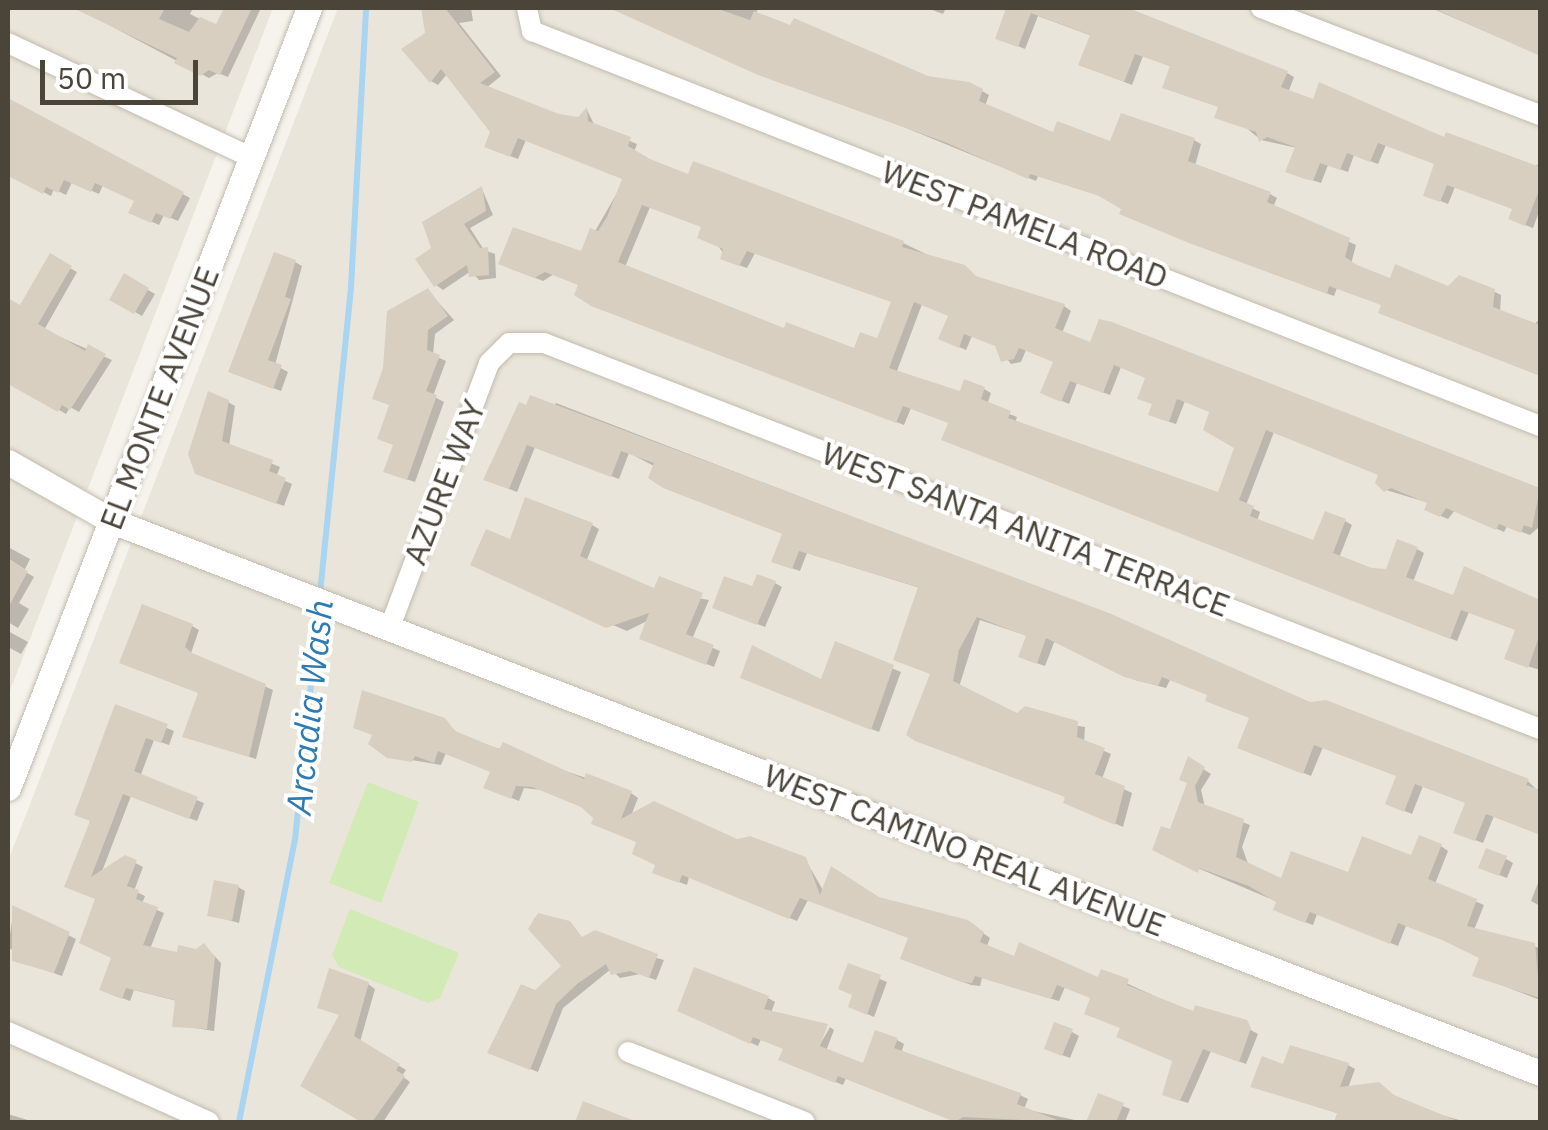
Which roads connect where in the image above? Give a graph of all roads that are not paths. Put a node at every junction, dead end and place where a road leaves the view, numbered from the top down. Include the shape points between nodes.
1 (309, 8) edge
2 (527, 8) edge
3 (1261, 8) edge
4 (8, 43) edge
5 (1540, 115) edge
6 (250, 157) junction
7 (509, 343) joint
8 (1540, 426) edge
9 (8, 462) edge
10 (112, 522) junction
11 (390, 627) junction
12 (1540, 728) edge
13 (8, 788) edge
14 (8, 1032) edge
15 (628, 1052) dead end
16 (1540, 1072) edge
17 (209, 1122) edge
18 (805, 1122) edge

1 - 6 street, EL MONTE AVENUE
2 - 8 street, WEST PAMELA ROAD via 532,31
3 - 5 street
4 - 6 street
6 - 10 street, EL MONTE AVENUE
7 - 11 street, AZURE WAY via 489,363
7 - 12 street, WEST SANTA ANITA TERRACE via 544,343
9 - 10 street, WEST CAMINO REAL AVENUE
10 - 11 street, WEST CAMINO REAL AVENUE
10 - 13 street, EL MONTE AVENUE
11 - 16 street, WEST CAMINO REAL AVENUE
14 - 17 street
15 - 18 street

